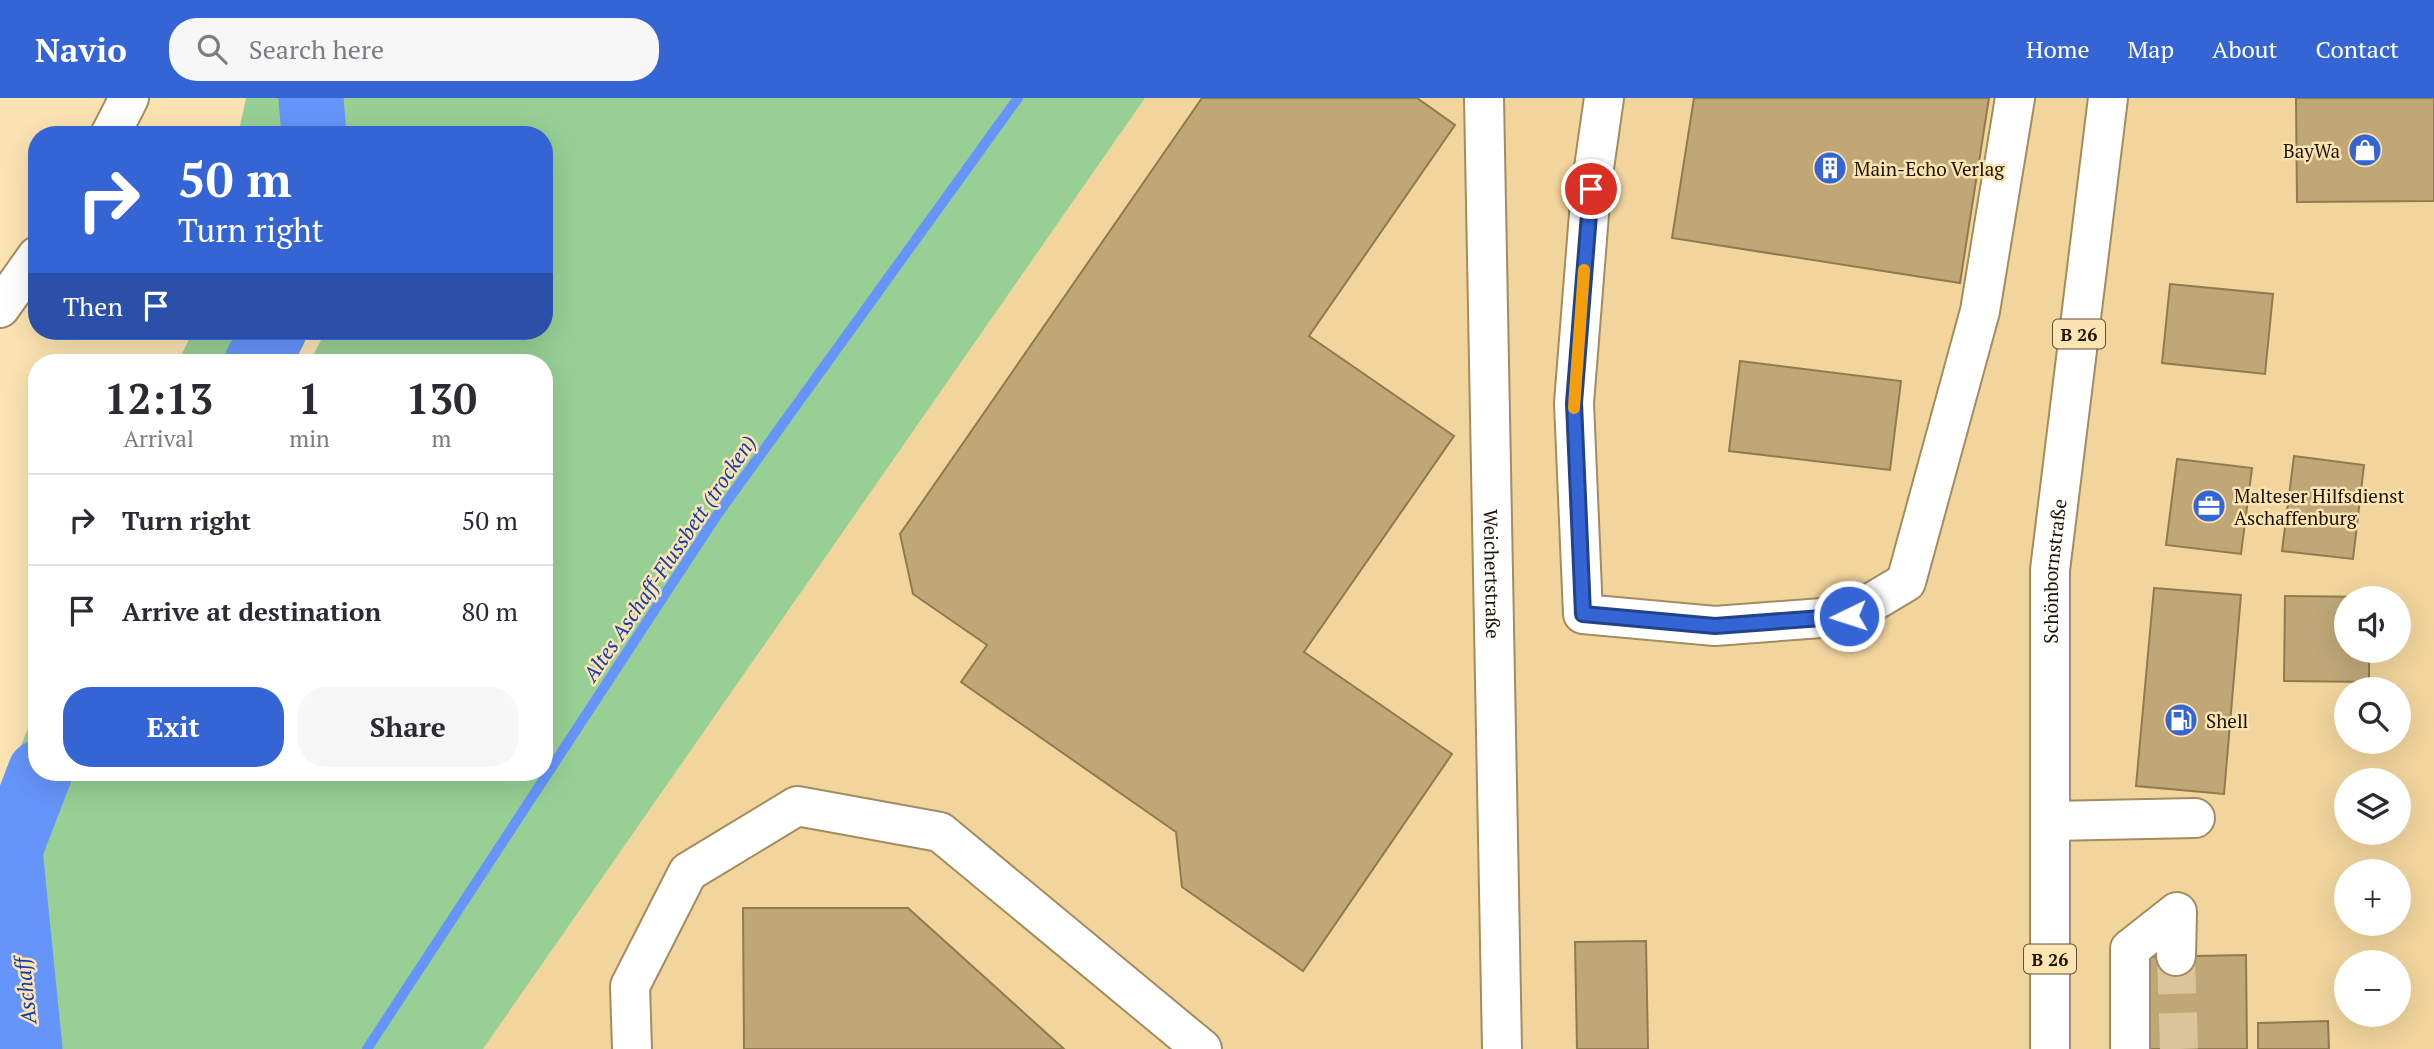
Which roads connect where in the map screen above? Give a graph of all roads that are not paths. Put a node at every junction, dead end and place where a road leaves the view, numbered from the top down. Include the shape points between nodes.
1 (130, 98) edge
2 (1484, 98) edge
3 (1604, 98) edge
4 (2015, 98) edge
5 (2108, 98) edge
6 (115, 126) edge
7 (28, 269) edge
8 (0, 308) edge
9 (2195, 818) dead end
10 (2051, 821) junction
11 (2176, 956) tunnel mouth
12 (632, 1049) edge
13 (1202, 1049) edge
14 (1502, 1049) edge
15 (2050, 1049) edge
16 (2130, 1049) edge

1 - 6 street
2 - 14 street, Weichertstraße
3 - 4 street via 1591,189 1574,403 1583,614 1715,626 1849,616 1906,582 1980,311
5 - 10 street, Schönbornstraße / B 26 via 2050,570
7 - 8 street
9 - 10 street
10 - 15 street, Schönbornstraße / B 26
11 - 16 street via 2178,912 2130,948
12 - 13 street via 630,986 688,872 797,806 940,832

